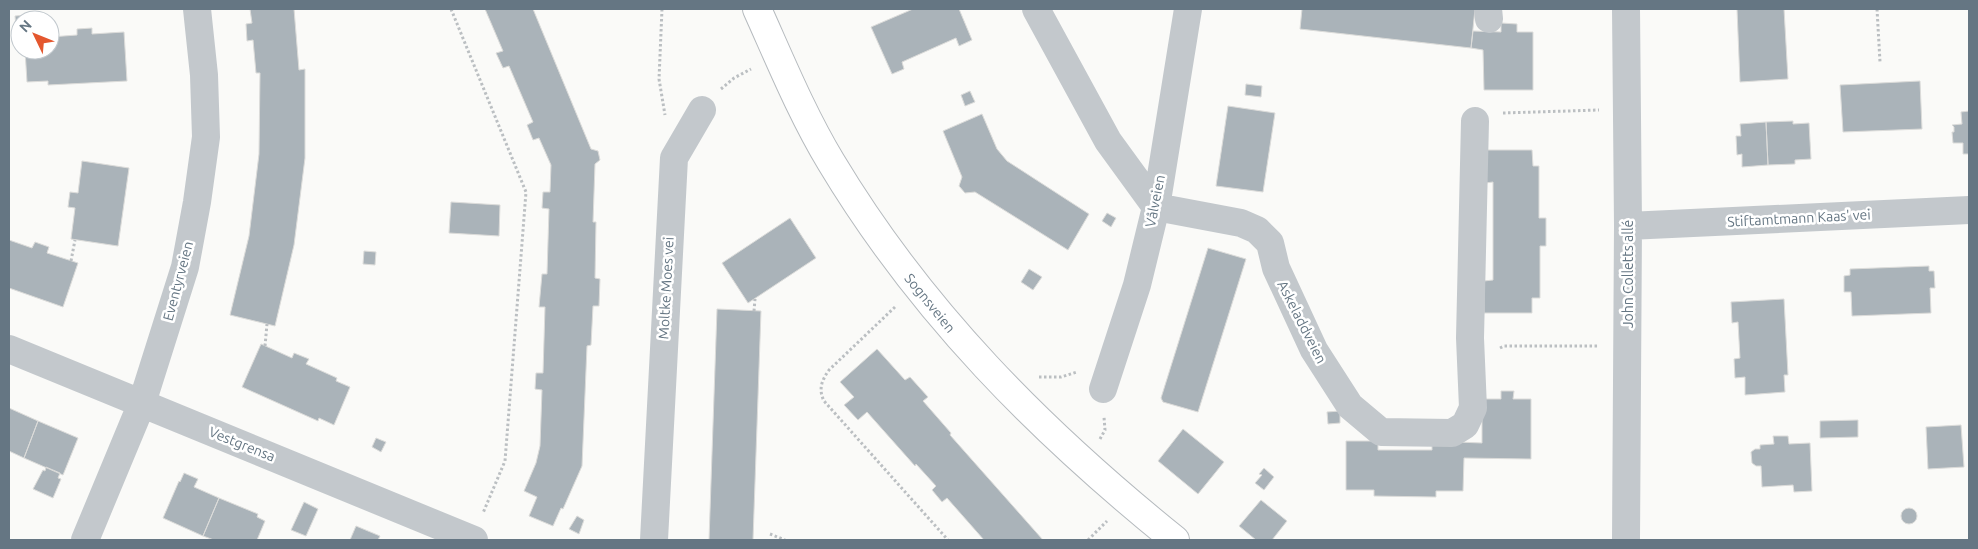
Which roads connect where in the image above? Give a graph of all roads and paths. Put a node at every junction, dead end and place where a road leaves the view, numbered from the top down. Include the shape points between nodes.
1 (197, 9) edge
2 (451, 9) edge
3 (662, 9) edge
4 (757, 9) edge
5 (1036, 9) edge
6 (1188, 9) edge
7 (1626, 9) edge
8 (1877, 9) edge
9 (1880, 62) dead end
10 (754, 67) dead end
11 (702, 110) joint
12 (1604, 110) dead end
13 (1475, 120) joint
14 (674, 158) junction
15 (1156, 207) junction
16 (1969, 210) edge
17 (1628, 226) junction
18 (75, 240) dead end
19 (71, 261) dead end
20 (755, 299) dead end
21 (895, 307) dead end
22 (754, 311) dead end
23 (268, 324) dead end
24 (265, 346) dead end
25 (1604, 346) dead end
26 (9, 349) edge
27 (1471, 364) junction
28 (1083, 368) dead end
29 (1038, 377) dead end
30 (1103, 389) dead end
31 (142, 403) junction
32 (1108, 520) dead end
33 (770, 534) dead end
34 (85, 540) edge
35 (473, 540) edge
36 (654, 540) edge
37 (785, 540) edge
38 (948, 540) edge
39 (1088, 540) edge
40 (1175, 540) edge
41 (1626, 540) edge

1 - 31 street, Eventyrveien via 206,136 197,202 185,267
2 - 35 path via 526,192 505,461
3 - 14 path via 659,79
4 - 40 main road, Sognsveien via 830,160 883,243 917,288 1026,408
5 - 15 street via 1108,141
6 - 15 street, Vålveien
7 - 17 street, John Colletts allé
8 - 9 path
10 - 11 path via 717,92
11 - 14 street, Moltke Moes vei
12 - 13 path via 1476,115
13 - 27 street, Askeladdveien
14 - 36 street, Moltke Moes vei
15 - 27 street, Askeladdveien via 1241,223 1257,230 1270,243 1276,268 1314,350 1350,406 1381,432 1452,433 1465,425 1473,408
15 - 30 street, Vålveien via 1137,285
16 - 17 street, Stiftamtmann Kaas' vei
17 - 41 street, John Colletts allé
18 - 19 path
20 - 22 path
21 - 38 path via 829,370 822,380 821,396
23 - 24 path
25 - 27 path via 1504,346
26 - 31 street, Vestgrensa
28 - 29 path via 1061,377
31 - 34 street, Eventyrveien
31 - 35 street, Vestgrensa
32 - 39 path
33 - 37 path

